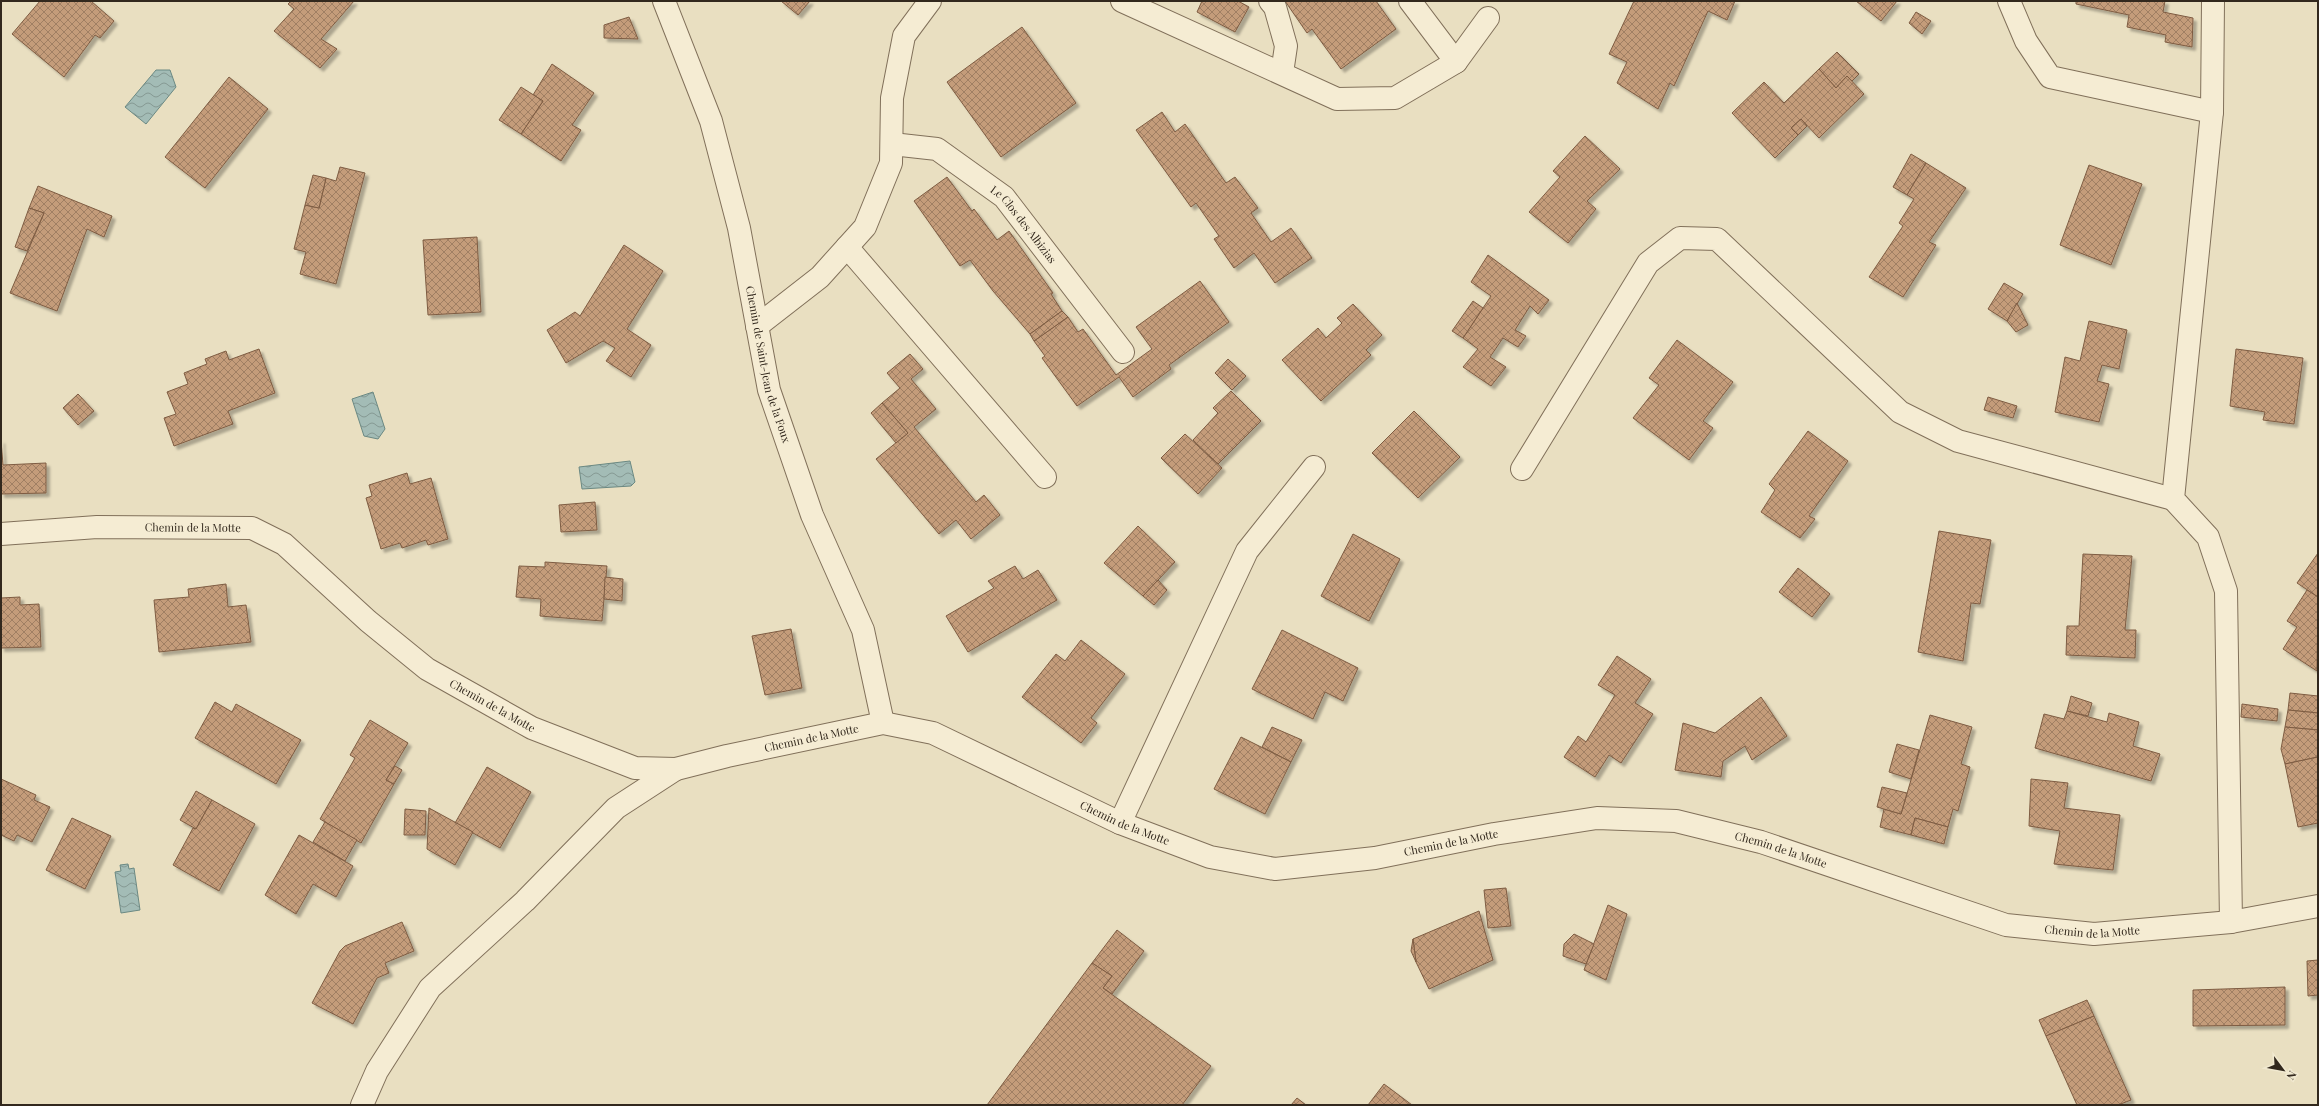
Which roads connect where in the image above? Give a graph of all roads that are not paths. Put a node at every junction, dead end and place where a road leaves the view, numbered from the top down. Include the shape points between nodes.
1 (664, 1) edge
2 (930, 1) edge
3 (1122, 1) edge
4 (1270, 1) edge
5 (1410, 1) edge
6 (2009, 1) edge
7 (2213, 1) edge
8 (1488, 18) dead end
9 (1456, 62) junction
10 (1282, 73) junction
11 (2212, 112) junction
12 (892, 144) junction
13 (847, 247) junction
14 (757, 326) junction
15 (1123, 352) dead end
16 (1314, 466) dead end
17 (1522, 469) dead end
18 (1046, 477) dead end
19 (2173, 499) junction
20 (1, 534) edge
21 (883, 723) junction
22 (676, 770) junction
23 (1120, 823) junction
24 (2318, 906) edge
25 (2232, 922) junction
26 (362, 1105) edge

1 - 14 street, Chemin de Saint-Jean de la Foux via 711,121 739,228
2 - 12 street via 904,36 892,98
3 - 10 street
4 - 10 street via 1275,7 1286,46
5 - 9 street
6 - 11 street via 2026,41 2050,77
7 - 11 street
8 - 9 street
9 - 10 street via 1395,98 1337,99
11 - 19 street
12 - 13 street via 891,163 865,227
12 - 15 street, Le Clos des Albizias via 937,149 1004,197
13 - 14 street via 820,277
13 - 18 street
14 - 21 street, Chemin de Saint-Jean de la Foux via 769,390 810,508 863,630
16 - 23 street via 1247,551
17 - 19 street via 1648,263 1680,238 1717,239 1900,412 1958,441
19 - 25 street via 2208,536 2226,591
20 - 22 street, Chemin de la Motte via 96,527 252,528 284,544 368,621 427,668 532,728 635,768
21 - 22 street, Chemin de la Motte via 727,756
21 - 23 street, Chemin de la Motte via 933,733
22 - 26 street via 616,808 525,901 430,988 377,1071
23 - 25 street, Chemin de la Motte via 1210,857 1275,869 1375,858 1494,834 1597,818 1676,821 1761,842 2006,925 2094,934
24 - 25 street, Chemin de la Motte

